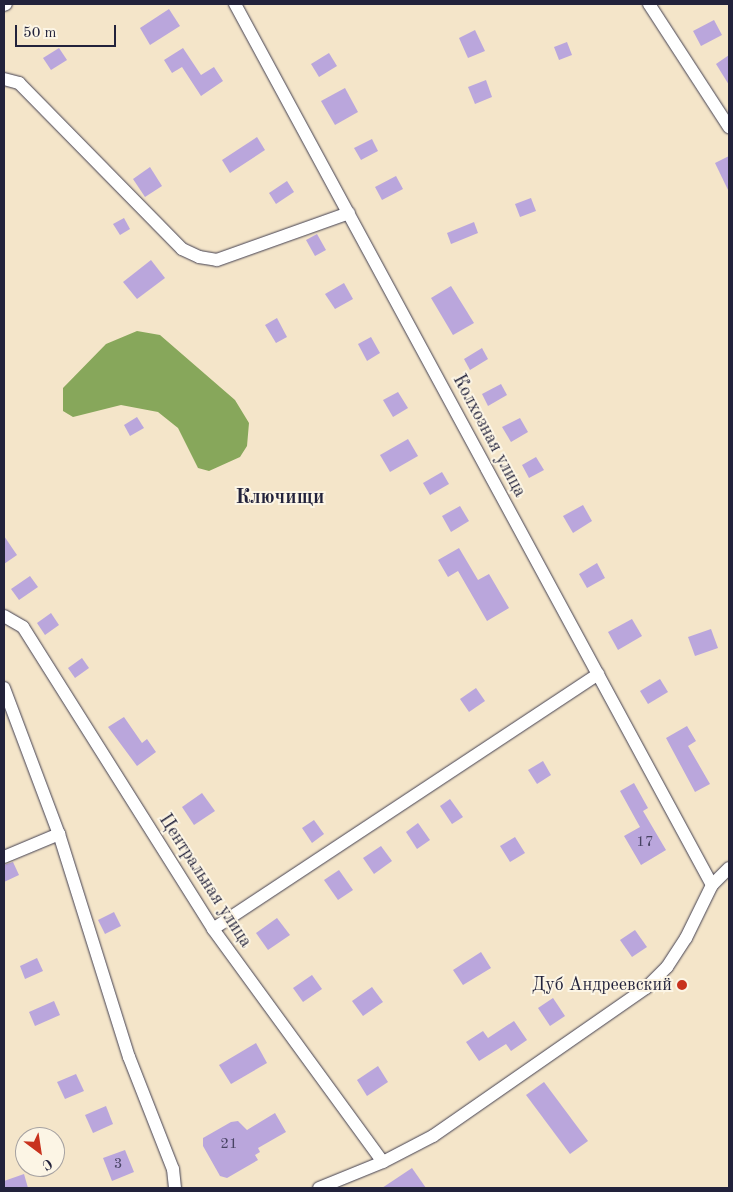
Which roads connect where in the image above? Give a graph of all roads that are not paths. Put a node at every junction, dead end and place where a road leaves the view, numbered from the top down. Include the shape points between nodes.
1 (235, 4) edge
2 (649, 4) edge
3 (4, 79) edge
4 (729, 127) edge
5 (349, 213) junction
6 (4, 616) edge
7 (598, 674) junction
8 (4, 688) edge
9 (59, 834) junction
10 (4, 857) edge
11 (729, 868) edge
12 (712, 885) junction
13 (213, 929) junction
14 (383, 1162) junction
15 (175, 1188) edge
16 (320, 1188) edge

1 - 5 street, Колхозная улица
2 - 4 street
3 - 5 street via 19,82 182,249 199,257 217,260
5 - 7 street, Колхозная улица
6 - 13 street, Центральная улица via 23,627
7 - 12 street, Колхозная улица
7 - 13 street
8 - 9 street
9 - 10 street
9 - 15 street via 129,1057 173,1169
11 - 12 street
12 - 14 street via 686,938 646,988 433,1136
13 - 14 street, Центральная улица
14 - 16 street

